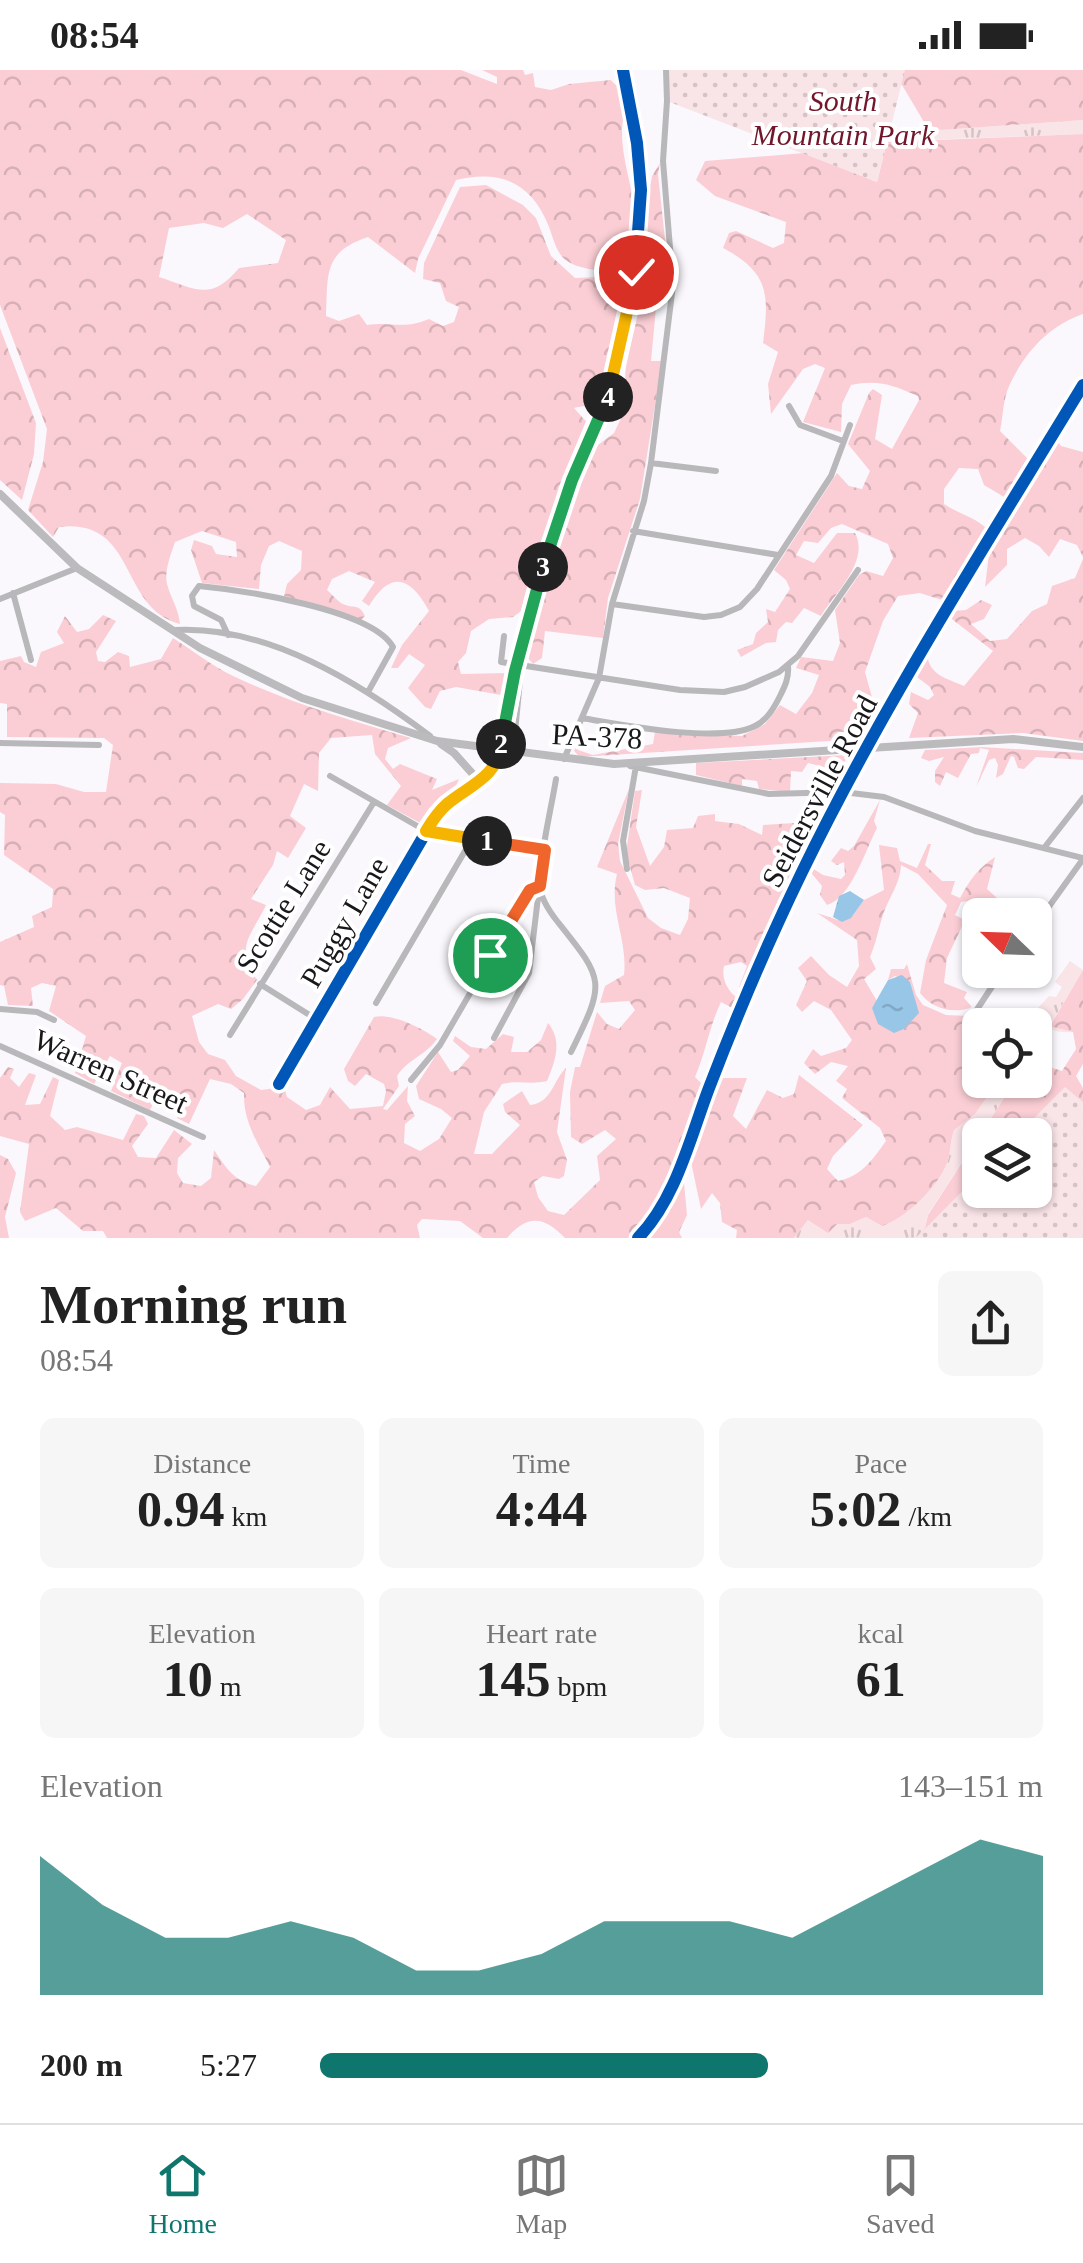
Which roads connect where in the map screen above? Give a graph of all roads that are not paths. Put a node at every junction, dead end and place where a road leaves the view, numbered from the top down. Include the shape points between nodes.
1 (622, 70) edge
2 (666, 70) edge
3 (1083, 386) edge
4 (789, 406) dead end
5 (850, 425) dead end
6 (843, 441) junction
7 (651, 463) junction
8 (716, 470) dead end
9 (0, 494) edge
10 (634, 531) junction
11 (778, 554) junction
12 (77, 568) junction
13 (858, 570) dead end
14 (13, 594) junction
15 (0, 598) edge
16 (612, 604) junction
17 (174, 630) junction
18 (228, 635) junction
19 (504, 636) dead end
20 (31, 660) dead end
21 (518, 666) junction
22 (788, 666) junction
23 (599, 678) junction
24 (368, 692) junction
25 (582, 718) junction
26 (437, 742) junction
27 (0, 743) edge
28 (99, 744) dead end
29 (1083, 746) edge
30 (868, 747) junction
31 (500, 752) junction
32 (514, 753) junction
33 (564, 760) junction
34 (614, 764) junction
35 (636, 766) junction
36 (330, 776) dead end
37 (556, 779) dead end
38 (480, 782) junction
39 (844, 792) junction
40 (1083, 798) edge
41 (374, 802) junction
42 (426, 831) junction
43 (472, 838) junction
44 (1043, 848) junction
45 (545, 850) junction
46 (1083, 858) edge
47 (627, 869) dead end
48 (540, 886) junction
49 (1052, 902) edge
50 (260, 984) junction
51 (376, 1002) dead end
52 (0, 1009) edge
53 (316, 1019) junction
54 (54, 1020) dead end
55 (230, 1035) dead end
56 (494, 1038) dead end
57 (0, 1046) edge
58 (571, 1052) dead end
59 (411, 1080) dead end
60 (279, 1084) dead end
61 (204, 1137) dead end
62 (638, 1238) edge

1 - 21 street via 640,173 634,288 613,381 553,532
2 - 7 street via 663,161 674,285
3 - 30 street, Seidersville Road
4 - 6 street via 800,426
5 - 6 street
6 - 11 street via 831,476
7 - 8 street
7 - 10 street
9 - 12 main road, PA-378
10 - 11 street
10 - 16 street
11 - 16 street via 746,602 721,615
12 - 14 street
12 - 17 main road, PA-378
13 - 22 street
14 - 15 street
14 - 20 street
16 - 23 street
17 - 18 street
17 - 26 main road, PA-378 via 302,698
18 - 24 street via 313,662
18 - 24 street via 221,620 194,606 199,586 259,592 370,626 393,646
19 - 21 street via 500,662
21 - 23 street
21 - 31 street
21 - 32 street
22 - 23 street via 757,684 724,692
22 - 25 street via 786,684 765,719 737,732
23 - 25 street
24 - 26 street
25 - 33 street
26 - 31 main road, PA-378
26 - 38 main road
27 - 28 street
29 - 30 main road, PA-378 via 1012,739
30 - 34 main road, PA-378
30 - 39 street, Seidersville Road
31 - 32 main road, PA-378
31 - 38 street, Puggy Lane
32 - 33 main road, PA-378
33 - 34 main road, PA-378
34 - 35 street
35 - 39 street via 769,794
35 - 47 street via 622,841
36 - 41 street
37 - 45 street
38 - 42 street, Puggy Lane via 443,808
39 - 44 street via 884,797
39 - 62 street, Seidersville Road via 772,938 675,1180
40 - 44 street
41 - 42 street
41 - 50 street, Scottie Lane
42 - 43 street
42 - 53 street, Puggy Lane
43 - 45 street
43 - 51 street
44 - 46 street
45 - 48 street
46 - 49 street
48 - 56 street via 529,973
48 - 58 street via 548,909 595,976 592,1004
48 - 59 street via 530,890 440,1045
50 - 53 street
50 - 55 street, Scottie Lane
52 - 54 street
53 - 60 street, Puggy Lane
57 - 61 street, Warren Street

